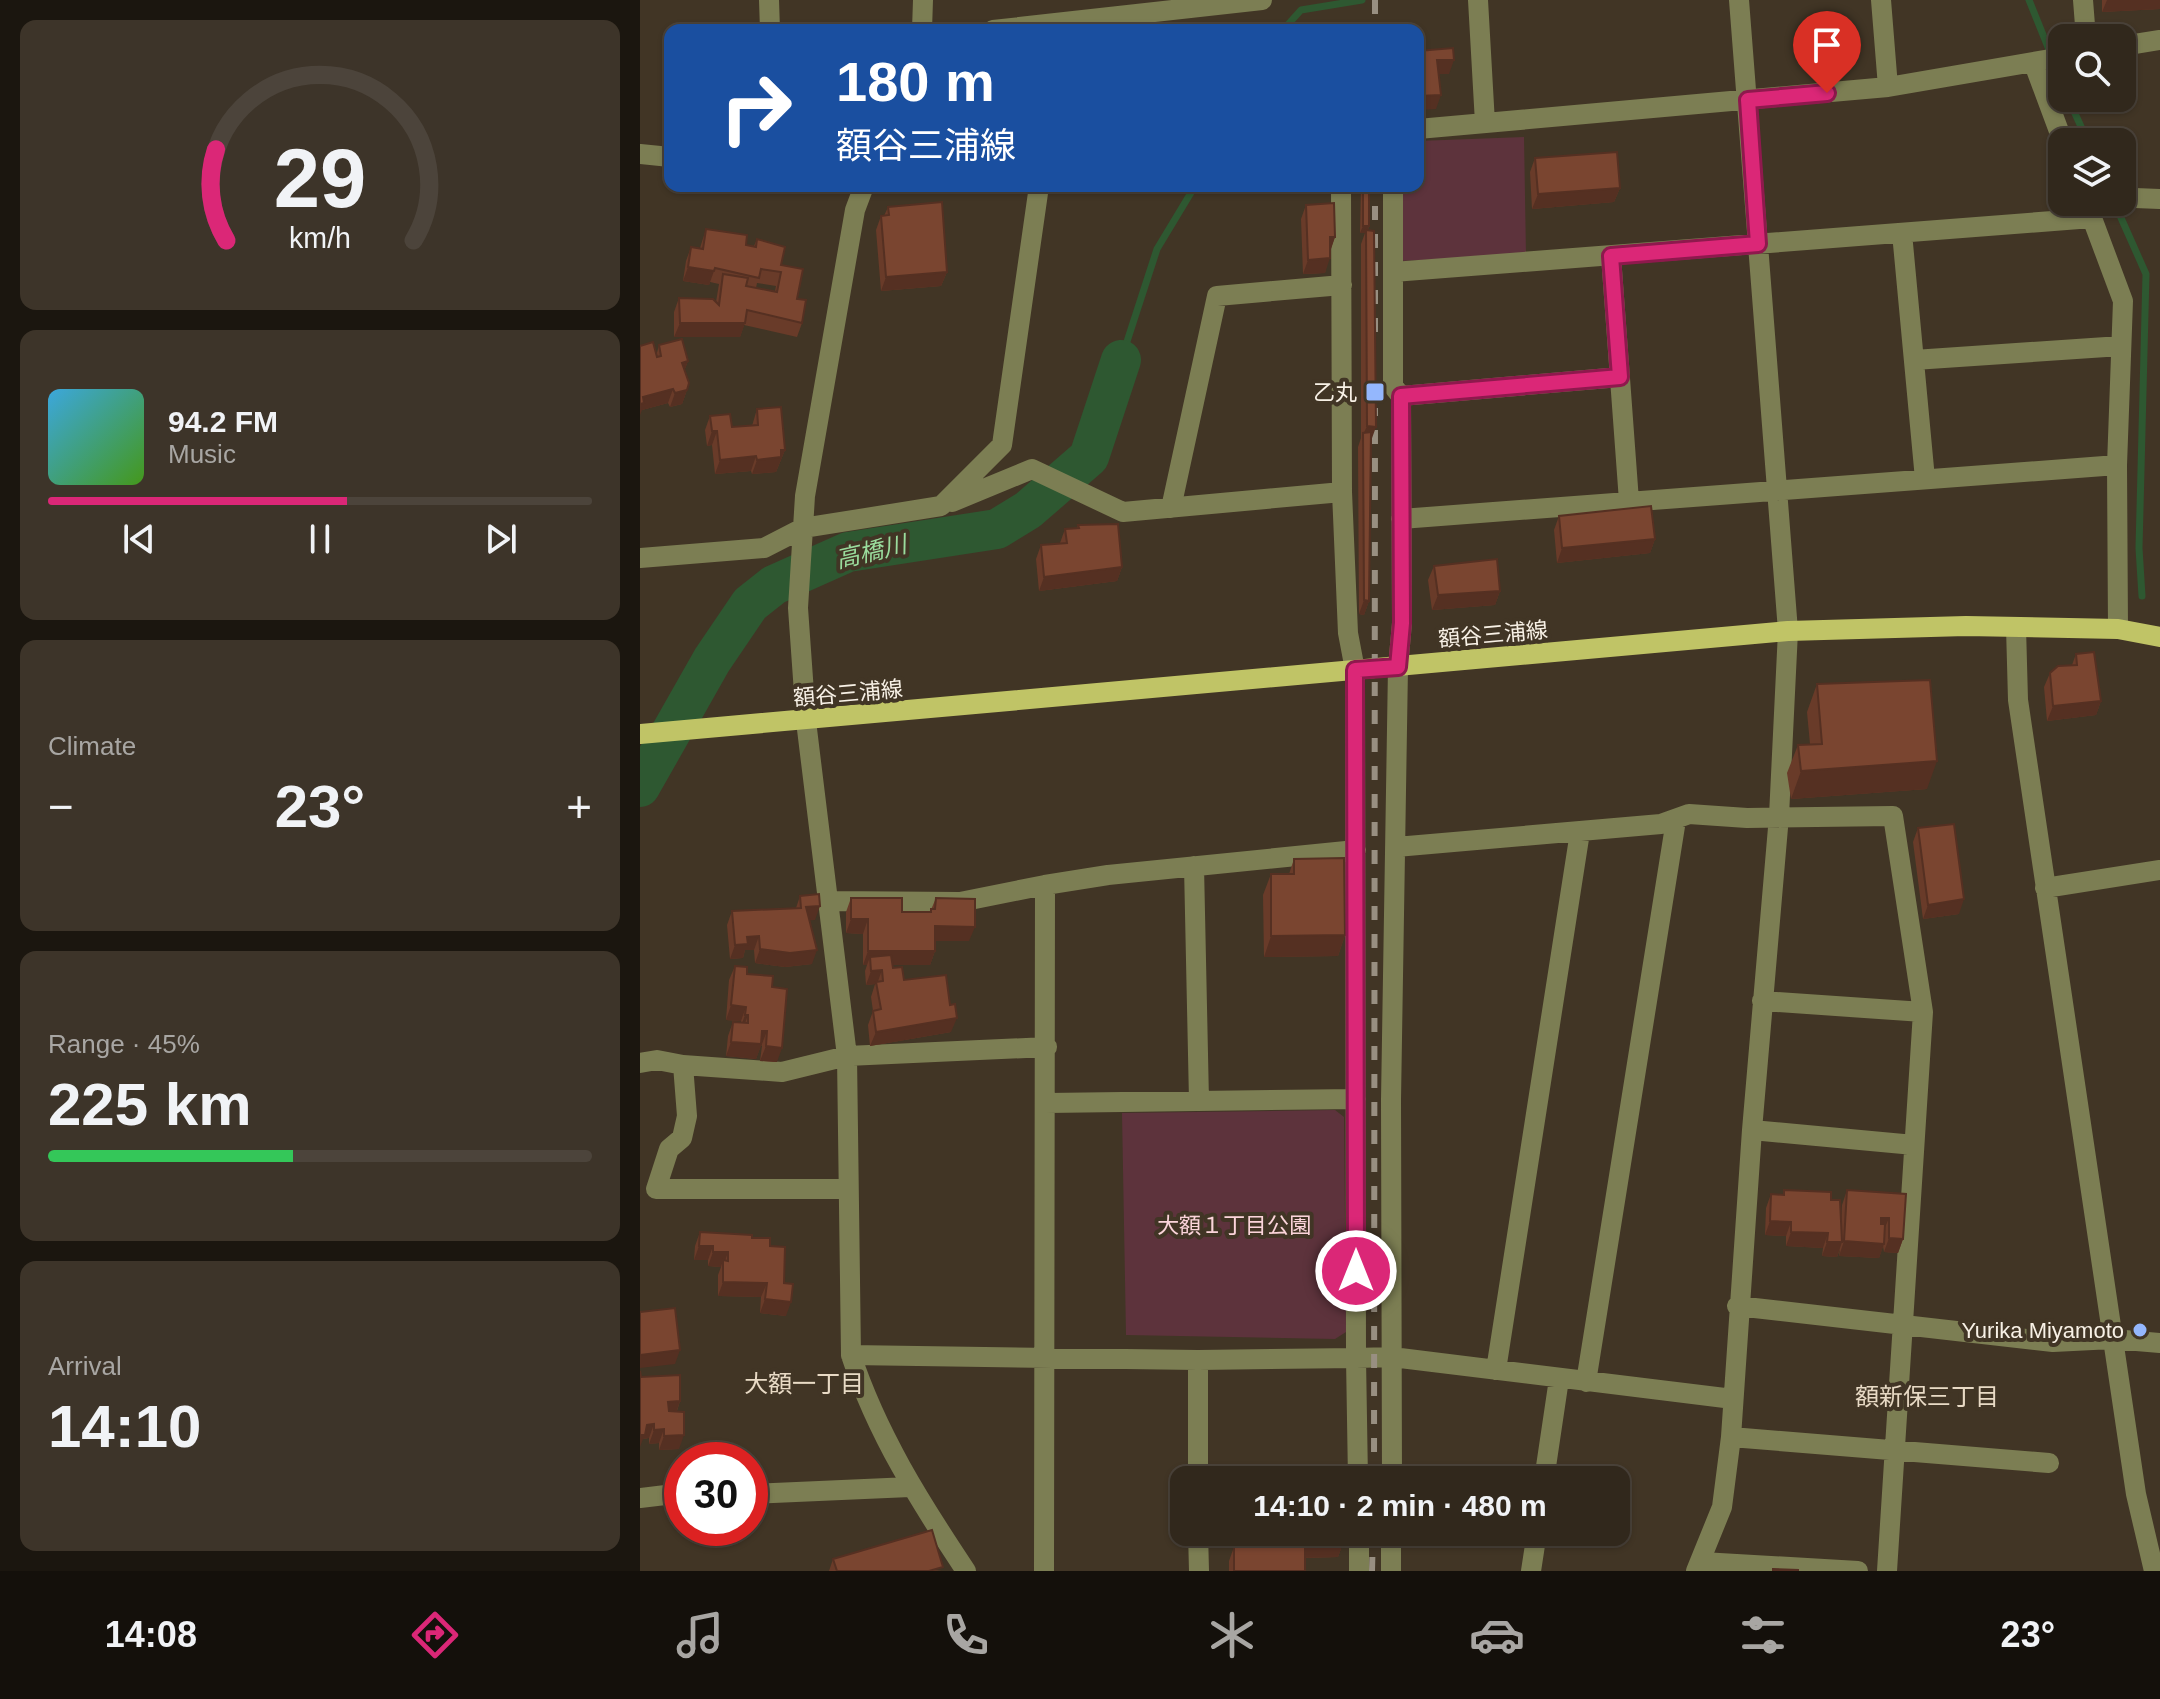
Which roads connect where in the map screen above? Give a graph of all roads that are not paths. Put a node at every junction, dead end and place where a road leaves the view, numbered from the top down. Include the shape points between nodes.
1 (769, 0) edge
2 (923, 0) edge
3 (1262, 0) edge
4 (1478, 0) edge
5 (1739, 0) edge
6 (1881, 0) edge
7 (2083, 0) edge
8 (770, 24) edge
9 (922, 24) edge
10 (1047, 24) edge
11 (2085, 24) edge
12 (2160, 40) edge
13 (2136, 44) edge
14 (2047, 61) edge
15 (1888, 87) junction
16 (1748, 100) junction
17 (1485, 123) junction
18 (1424, 128) edge
19 (2060, 128) edge
20 (640, 154) edge
21 (664, 156) edge
22 (862, 192) edge
23 (1038, 192) edge
24 (1341, 192) edge
25 (1393, 192) edge
26 (2136, 198) edge
27 (2160, 199) edge
28 (2048, 215) edge
29 (2091, 216) edge
30 (1902, 233) junction
31 (1758, 244) junction
32 (1611, 256) junction
33 (1393, 272) junction
34 (1342, 285) junction
35 (2121, 346) junction
36 (1914, 360) junction
37 (1620, 377) junction
38 (1401, 396) junction
39 (2117, 465) junction
40 (1925, 479) junction
41 (1779, 490) junction
42 (1342, 492) junction
43 (1629, 501) junction
44 (941, 506) junction
45 (1171, 508) junction
46 (1401, 519) junction
47 (802, 538) junction
48 (640, 558) edge
49 (2016, 627) junction
50 (2125, 630) junction
51 (1788, 631) junction
52 (2160, 637) edge
53 (1398, 667) junction
54 (1355, 670) junction
55 (806, 721) junction
56 (640, 734) edge
57 (1779, 816) junction
58 (1676, 820) junction
59 (1580, 832) junction
60 (1396, 847) junction
61 (1356, 850) junction
62 (1194, 866) junction
63 (2160, 870) edge
64 (1045, 885) junction
65 (2045, 888) junction
66 (828, 901) junction
67 (1762, 1001) junction
68 (1923, 1012) junction
69 (1047, 1047) junction
70 (847, 1056) junction
71 (640, 1063) edge
72 (683, 1065) junction
73 (1356, 1099) junction
74 (1199, 1101) junction
75 (1047, 1103) junction
76 (1752, 1130) junction
77 (1914, 1145) junction
78 (846, 1189) junction
79 (1737, 1306) junction
80 (1903, 1324) junction
81 (2113, 1339) junction
82 (2160, 1343) edge
83 (851, 1355) junction
84 (1045, 1356) junction
85 (1392, 1357) junction
86 (1356, 1358) junction
87 (1198, 1360) junction
88 (1496, 1370) junction
89 (1559, 1379) junction
90 (1586, 1382) junction
91 (1733, 1399) junction
92 (1731, 1437) junction
93 (1895, 1452) junction
94 (2049, 1463) dead end
95 (1198, 1466) edge
96 (1358, 1466) edge
97 (1392, 1466) edge
98 (1546, 1466) edge
99 (910, 1487) junction
100 (768, 1493) edge
101 (664, 1495) edge
102 (640, 1498) edge
103 (1198, 1546) edge
104 (1359, 1546) edge
105 (1391, 1546) edge
106 (1535, 1546) edge
107 (1699, 1566) edge
108 (966, 1571) edge
109 (1044, 1571) edge
110 (1199, 1571) edge
111 (1359, 1571) edge
112 (1391, 1571) edge
113 (1531, 1571) edge
114 (1858, 1571) edge
115 (1887, 1571) edge
116 (2154, 1571) edge

1 - 8 street
2 - 9 street
3 - 10 street
4 - 17 street
5 - 16 street
6 - 15 street
7 - 11 street
12 - 13 street
14 - 15 street
14 - 19 street
15 - 16 street
16 - 17 street
16 - 31 street
17 - 18 street
20 - 21 street
22 - 47 street via 805,496
23 - 44 street via 1002,445
24 - 34 street
25 - 33 street
26 - 27 street
28 - 30 street
29 - 35 street via 2123,301
30 - 31 street
30 - 36 street
31 - 32 street
31 - 41 street
32 - 33 street
32 - 37 street
33 - 38 street via 1393,386
34 - 42 street
34 - 45 street via 1217,296
35 - 36 street
35 - 39 street
36 - 40 street
37 - 38 street
37 - 43 street
38 - 46 street
39 - 40 street
39 - 50 street
40 - 41 street
41 - 43 street
41 - 51 street
42 - 45 street
42 - 54 street via 1348,633
43 - 46 street
44 - 45 street via 1032,469 1123,512
44 - 47 street
46 - 53 street
47 - 48 street via 764,548
47 - 55 street via 798,608
49 - 50 main road, 額谷三浦線
49 - 51 main road, 額谷三浦線
49 - 65 street via 2018,700
50 - 52 main road, 額谷三浦線
51 - 53 main road, 額谷三浦線
51 - 57 street
53 - 54 main road, 額谷三浦線
53 - 60 street
54 - 55 main road, 額谷三浦線
54 - 61 street
55 - 56 main road, 額谷三浦線
55 - 66 street
57 - 58 street via 1689,814
57 - 67 street
57 - 68 street via 1893,816
58 - 59 street
58 - 90 street
59 - 60 street
59 - 88 street
60 - 85 street
61 - 62 street
61 - 73 street
62 - 64 street
62 - 74 street
63 - 65 street
64 - 66 street via 960,902
64 - 69 street
65 - 81 street
66 - 70 street
67 - 68 street
67 - 76 street
68 - 77 street
69 - 70 street
69 - 75 street
70 - 72 street via 782,1072
70 - 78 street
71 - 72 street
72 - 78 street via 687,1116 656,1189
73 - 74 street
73 - 86 street
74 - 75 street
75 - 84 street
76 - 77 street
76 - 79 street
77 - 80 street
78 - 83 street
79 - 80 street
79 - 91 street
80 - 81 street via 2053,1342
80 - 93 street
81 - 82 street
81 - 116 street via 2136,1494
83 - 84 street
83 - 99 street via 864,1395
84 - 87 street
84 - 109 street
85 - 86 street
85 - 88 street
85 - 97 street
86 - 87 street
86 - 96 street
87 - 95 street
88 - 89 street
89 - 90 street
89 - 98 street
90 - 91 street
91 - 92 street
92 - 93 street
92 - 107 street via 1722,1507
93 - 94 street
93 - 115 street
99 - 100 street
99 - 108 street
101 - 102 street
103 - 110 street
104 - 111 street
105 - 112 street
106 - 113 street
107 - 114 street

